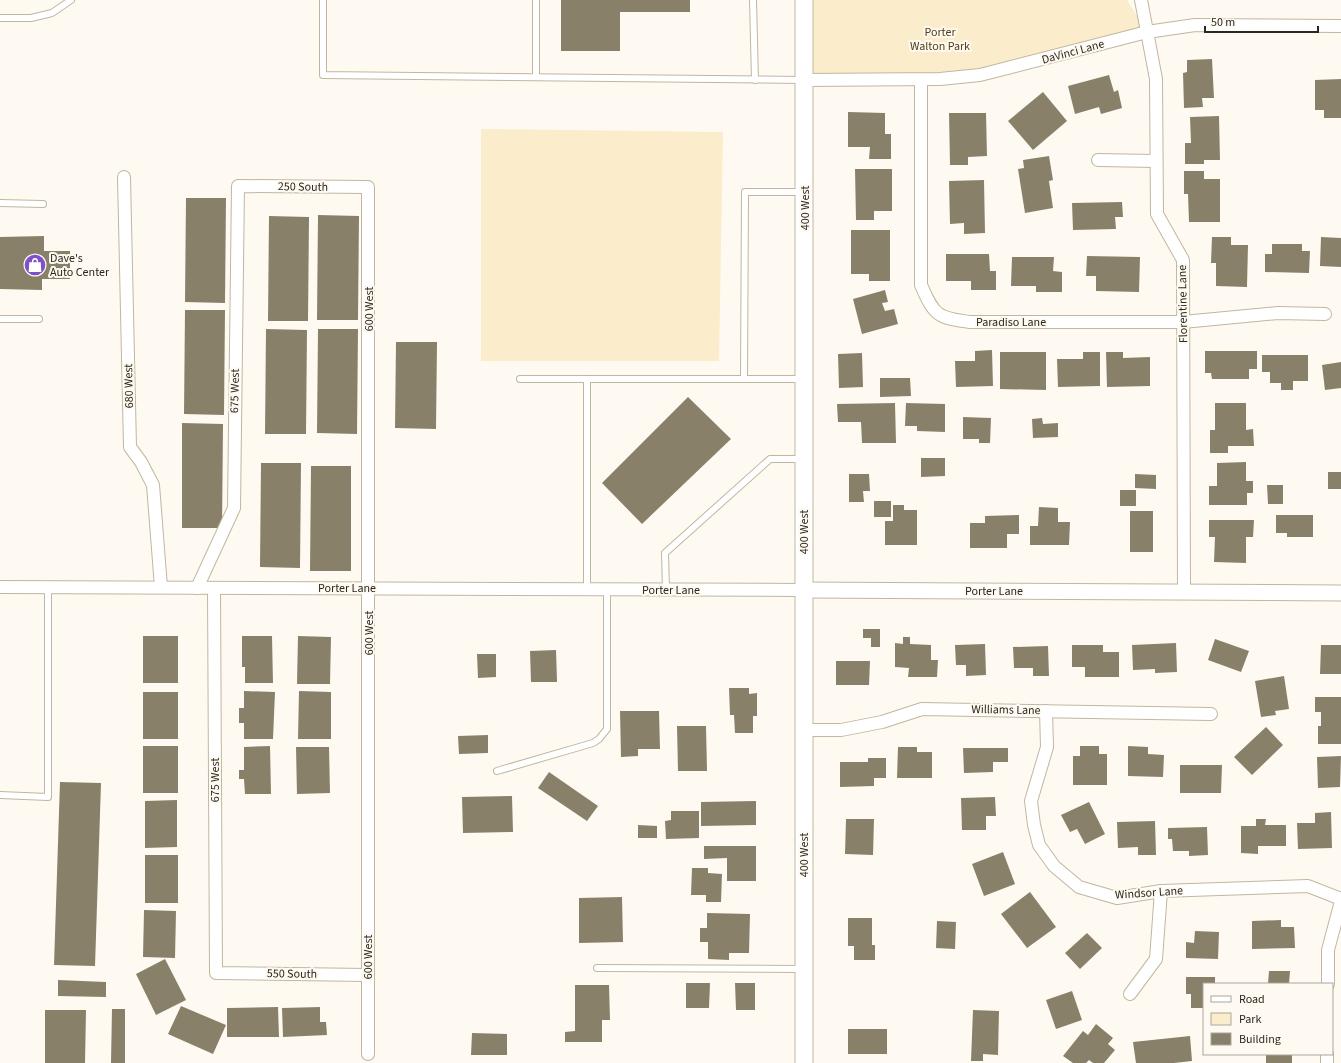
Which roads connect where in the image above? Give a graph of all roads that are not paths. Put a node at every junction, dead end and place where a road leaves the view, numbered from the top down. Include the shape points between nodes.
1 (70, 0) edge
2 (323, 0) edge
3 (536, 0) edge
4 (753, 0) edge
5 (804, 0) edge
6 (1141, 0) edge
7 (0, 18) edge
8 (1341, 26) edge
9 (1147, 32) junction
10 (536, 77) junction
11 (755, 80) junction
12 (805, 80) junction
13 (921, 80) junction
14 (1098, 160) dead end
15 (1156, 161) junction
16 (124, 177) dead end
17 (238, 186) joint
18 (368, 188) joint
19 (805, 192) junction
20 (0, 202) edge
21 (43, 204) dead end
22 (1325, 314) dead end
23 (0, 319) edge
24 (39, 319) dead end
25 (1183, 322) junction
26 (520, 379) dead end
27 (587, 379) junction
28 (744, 379) junction
29 (805, 379) junction
30 (804, 459) junction
31 (0, 587) edge
32 (48, 587) junction
33 (161, 587) junction
34 (197, 588) junction
35 (214, 588) junction
36 (369, 588) junction
37 (587, 589) junction
38 (607, 589) junction
39 (666, 590) junction
40 (804, 590) junction
41 (1184, 592) junction
42 (1341, 593) edge
43 (1046, 711) junction
44 (1211, 714) dead end
45 (804, 730) junction
46 (497, 771) dead end
47 (0, 795) edge
48 (1161, 891) junction
49 (1341, 900) edge
50 (597, 968) dead end
51 (804, 969) junction
52 (216, 973) joint
53 (368, 975) junction
54 (1328, 983) edge
55 (1130, 994) dead end
56 (368, 1054) dead end
57 (804, 1063) edge

1 - 7 lane via 52,13 31,18
2 - 10 lane via 323,75
3 - 10 lane
4 - 11 lane
5 - 12 main road, 400 West
6 - 9 street, Florentine Lane
8 - 9 street, DaVinci Lane via 1195,25
9 - 13 street, DaVinci Lane via 986,74
9 - 15 street, Florentine Lane via 1156,79
10 - 11 lane
11 - 12 lane
12 - 13 street, DaVinci Lane
12 - 19 main road, 400 West
13 - 25 street, Paradiso Lane via 921,285 930,307 947,320 970,322
14 - 15 street
15 - 25 street, Florentine Lane via 1157,214 1183,260
16 - 33 street, 680 West via 130,447 153,485
17 - 18 street, 250 South
17 - 34 street, 675 West via 234,508
18 - 36 street, 600 West
19 - 28 lane via 746,192
19 - 29 main road, 400 West
20 - 21 lane
22 - 25 street, Paradiso Lane via 1278,313
23 - 24 lane
25 - 41 street, Florentine Lane
26 - 27 lane
27 - 28 lane
27 - 37 lane
28 - 29 lane
29 - 30 main road, 400 West
30 - 39 lane via 770,459 665,553
30 - 40 main road, 400 West
31 - 32 street, Porter Lane
32 - 33 street, Porter Lane
32 - 47 lane via 48,797
33 - 34 street, Porter Lane
34 - 35 street, Porter Lane
35 - 36 street, Porter Lane
35 - 52 street, 675 West
36 - 37 street, Porter Lane
36 - 53 street, 600 West
37 - 38 street, Porter Lane
38 - 39 street, Porter Lane
38 - 46 lane via 607,729 593,743
39 - 40 street, Porter Lane
40 - 41 street, Porter Lane
40 - 45 main road, 400 West
41 - 42 street, Porter Lane
43 - 44 street, Williams Lane
43 - 45 street, Williams Lane via 922,709 882,722 841,730
43 - 48 street, Windsor Lane via 1047,747 1031,801 1039,845 1054,866 1079,887 1117,898
45 - 51 main road, 400 West
48 - 49 street, Windsor Lane via 1308,886
48 - 55 street via 1156,959
49 - 54 street via 1328,950
50 - 51 lane
51 - 57 main road, 400 West
52 - 53 street, 550 South
53 - 56 street, 600 West

